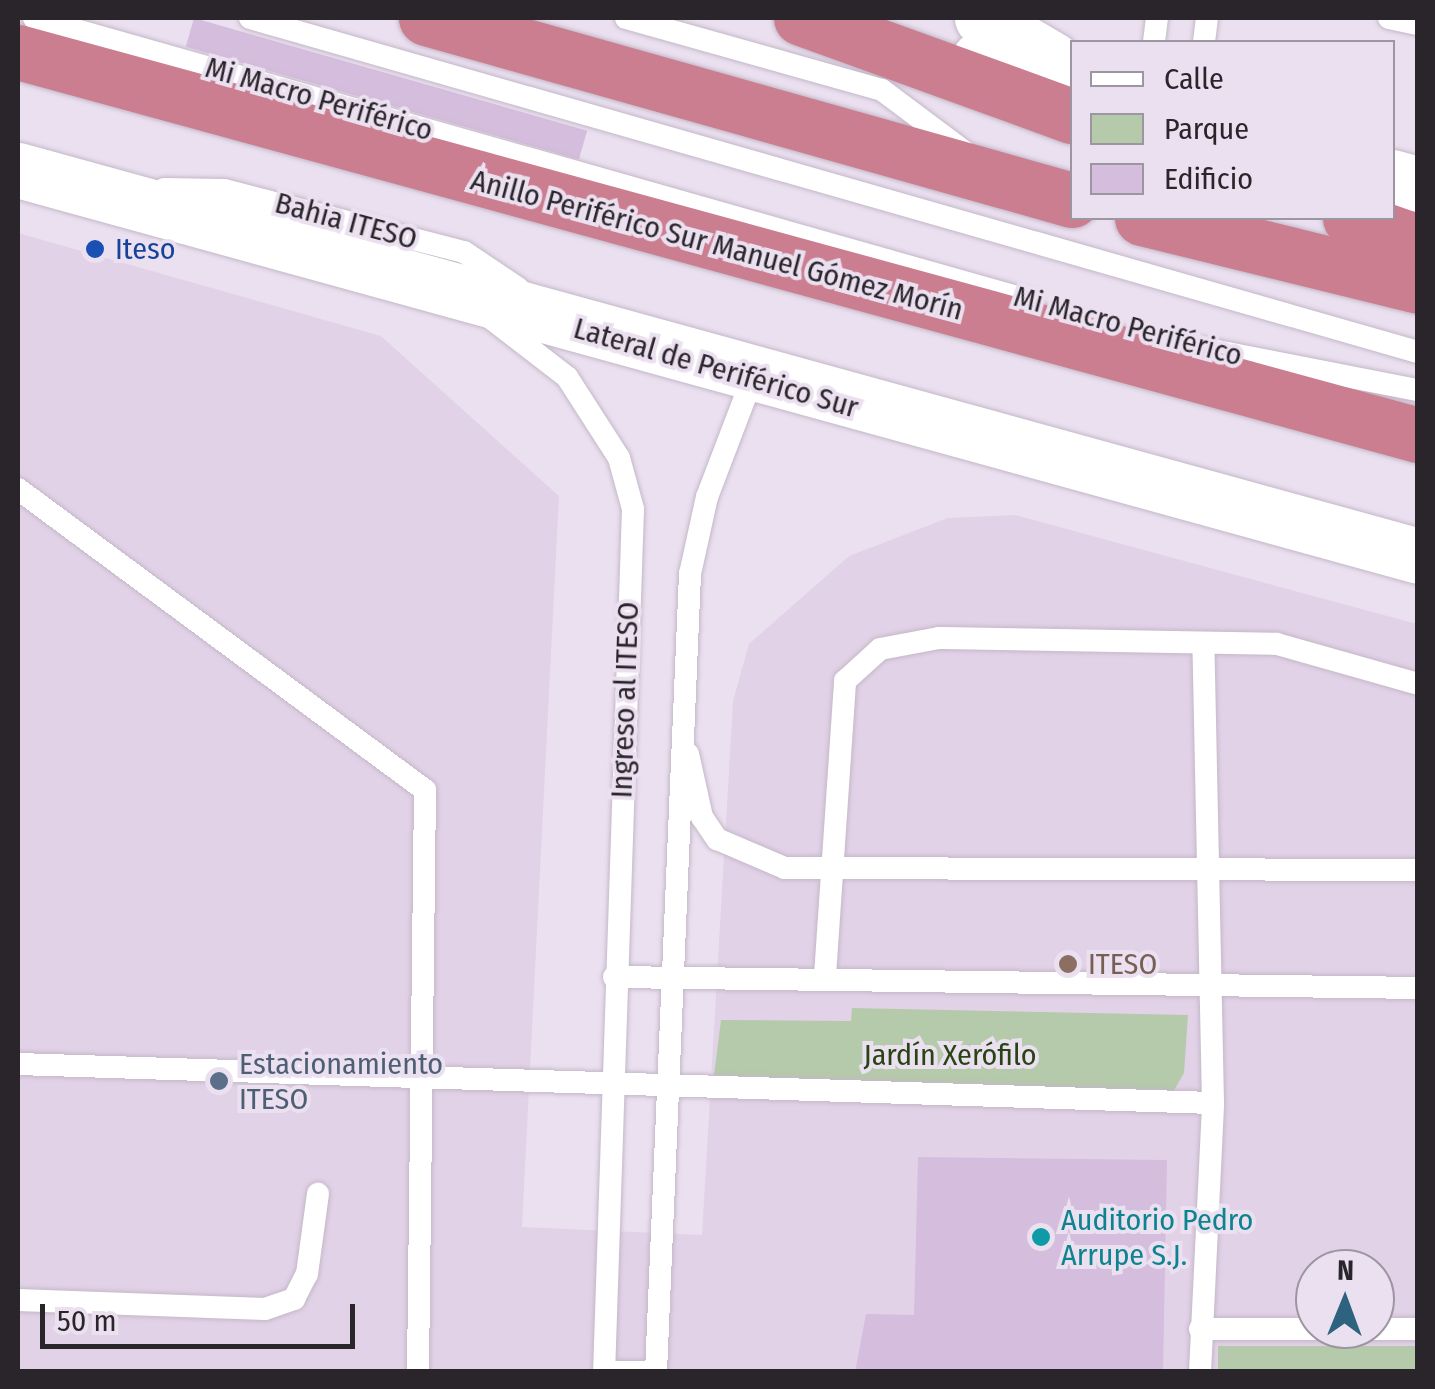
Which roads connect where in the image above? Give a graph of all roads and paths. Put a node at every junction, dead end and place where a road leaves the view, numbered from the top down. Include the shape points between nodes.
1 (34, 18) edge
2 (250, 18) edge
3 (626, 18) edge
4 (801, 18) edge
5 (828, 18) edge
6 (982, 18) edge
7 (1390, 18) edge
8 (476, 23) edge
9 (1418, 24) edge
10 (18, 52) edge
11 (1070, 71) edge
12 (18, 81) edge
13 (1070, 84) edge
14 (1070, 115) edge
15 (381, 154) junction
16 (18, 170) edge
17 (1008, 184) junction
18 (86, 189) junction
19 (1070, 200) edge
20 (1150, 220) edge
21 (1356, 220) edge
22 (1418, 242) edge
23 (1418, 286) edge
24 (462, 295) junction
25 (1062, 310) dead end
26 (1101, 321) dead end
27 (584, 331) junction
28 (1418, 352) edge
29 (752, 379) junction
30 (1418, 390) edge
31 (1418, 435) edge
32 (18, 489) edge
33 (1418, 556) edge
34 (1202, 644) junction
35 (1418, 684) edge
36 (681, 721) junction
37 (830, 866) junction
38 (1206, 866) junction
39 (1418, 870) edge
40 (825, 976) junction
41 (614, 977) junction
42 (672, 978) junction
43 (1211, 984) junction
44 (1418, 988) edge
45 (18, 1064) edge
46 (422, 1080) junction
47 (610, 1089) junction
48 (668, 1090) junction
49 (1213, 1103) junction
50 (318, 1194) dead end
51 (18, 1300) edge
52 (1200, 1329) junction
53 (1295, 1329) edge
54 (418, 1372) edge
55 (604, 1372) edge
56 (614, 1372) edge
57 (644, 1372) edge
58 (656, 1372) edge
59 (1200, 1372) edge

1 - 25 lane, Mi Macro Periférico
2 - 28 lane, Mi Macro Periférico
3 - 17 lane via 882,90
4 - 14 highway
5 - 13 street
6 - 11 street
7 - 9 lane
8 - 17 highway
10 - 15 highway, Anillo Periférico Sur Manuel Gómez Morín
12 - 15 highway
15 - 31 highway, Anillo Periférico Sur Manuel Gómez Morín
16 - 18 street, Lateral de Periférico Sur
17 - 19 highway
18 - 24 street, Lateral de Periférico Sur
18 - 27 lane, Bahia ITESO via 224,190 464,252
20 - 23 highway
21 - 22 highway
24 - 27 street, Lateral de Periférico Sur
24 - 41 lane, Ingreso al ITESO via 567,377 618,458 633,509
26 - 30 lane, Mi Macro Periférico
27 - 29 street, Lateral de Periférico Sur
29 - 33 street, Lateral de Periférico Sur
29 - 36 lane, Ingreso al ITESO via 707,497 690,574
32 - 46 lane via 424,790
34 - 35 lane via 1277,644
34 - 37 lane via 939,638 880,649 845,682
34 - 38 lane
36 - 37 lane via 702,818 717,839 785,868
36 - 42 lane, Ingreso al ITESO
37 - 38 lane
37 - 40 lane
38 - 39 lane
38 - 43 lane
40 - 42 lane
40 - 43 lane
41 - 42 lane
41 - 47 lane, Ingreso al ITESO
42 - 48 lane, Ingreso al ITESO
43 - 44 lane
43 - 49 lane
45 - 46 lane
46 - 47 lane
46 - 54 lane
47 - 48 lane
47 - 55 lane, Ingreso al ITESO
48 - 49 lane
48 - 58 lane, Ingreso al ITESO
49 - 52 lane
50 - 51 lane via 307,1274 294,1299 266,1309
52 - 53 lane
52 - 59 lane
56 - 57 lane

